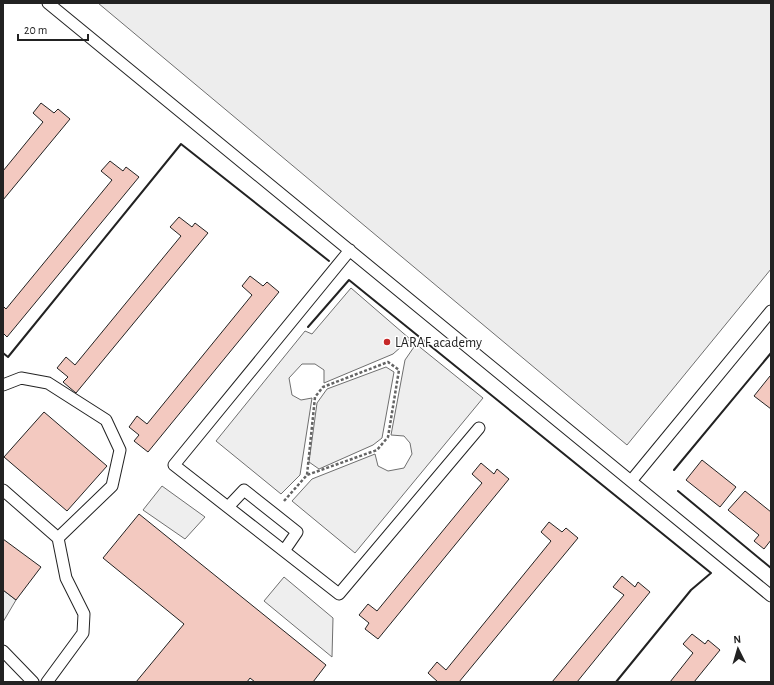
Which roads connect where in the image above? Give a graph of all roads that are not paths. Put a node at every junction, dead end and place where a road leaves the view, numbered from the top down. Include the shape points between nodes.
1 (48, 3) edge
2 (350, 250) junction
3 (771, 311) edge
4 (3, 385) edge
5 (479, 428) dead end
6 (631, 481) junction
7 (3, 490) edge
8 (228, 507) junction
9 (58, 538) junction
10 (284, 551) junction
11 (771, 596) edge
12 (3, 651) edge
13 (33, 682) edge
14 (47, 682) edge

1 - 2 lane
2 - 6 lane
2 - 8 lane via 174,465
3 - 6 lane
4 - 9 lane via 21,378 48,383 106,420 120,450 112,486
5 - 10 lane via 339,594
6 - 11 lane
7 - 9 lane
8 - 10 lane
8 - 10 lane via 244,490 297,532
9 - 14 lane via 66,578 84,614 83,633
12 - 13 lane

